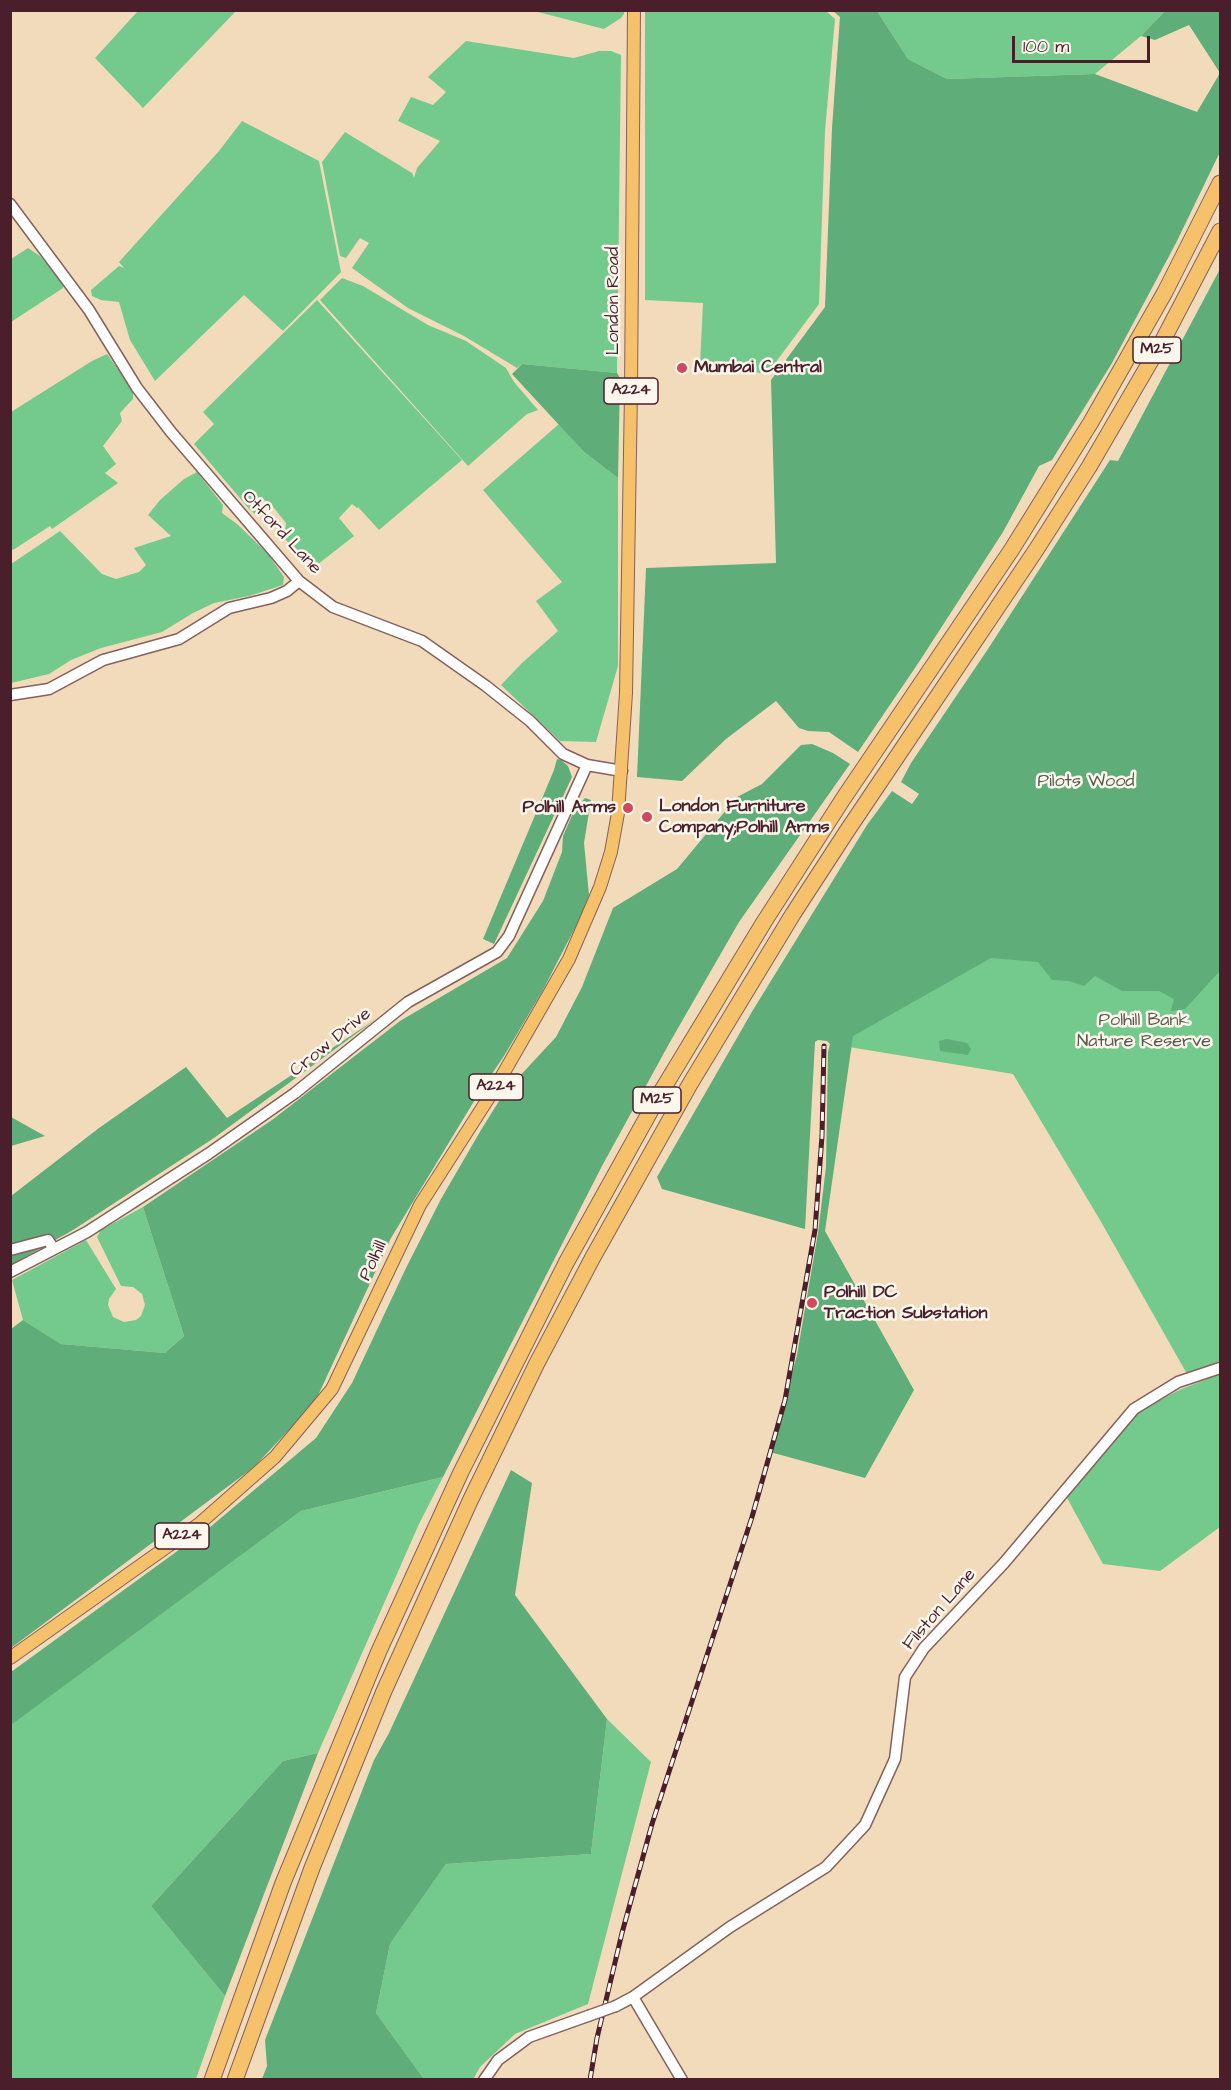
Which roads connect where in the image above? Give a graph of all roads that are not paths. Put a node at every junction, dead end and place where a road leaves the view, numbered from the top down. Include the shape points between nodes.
1 (634, 10) edge
2 (1221, 183) edge
3 (10, 204) edge
4 (1221, 231) edge
5 (299, 581) junction
6 (10, 695) edge
7 (587, 765) junction
8 (622, 771) junction
9 (54, 1249) junction
10 (10, 1250) edge
11 (10, 1272) edge
12 (1221, 1368) edge
13 (10, 1658) edge
14 (633, 1998) junction
15 (212, 2079) edge
16 (235, 2079) edge
17 (484, 2079) edge
18 (682, 2079) edge

1 - 8 main road, London Road / A224 via 628,584
2 - 15 highway, M25 via 1091,422 1012,549 774,906 686,1050 566,1263 474,1445 383,1642 283,1883
3 - 5 street, Otford Lane via 89,310 137,388
4 - 16 highway, M25 via 1154,357 1089,467 772,948 666,1127 537,1363 384,1691 302,1895
5 - 6 street via 271,598 229,608 179,639 103,660 50,689
5 - 7 street, Otford Lane via 333,607 422,641 530,721 563,754
7 - 8 street, Otford Lane
7 - 9 street, Crow Drive via 509,936 497,952 408,1002 295,1094 87,1232
8 - 13 main road, Polhill / A224 via 608,861 577,944 495,1088 420,1205 332,1389 275,1457 199,1524
9 - 10 street via 48,1240
9 - 11 street, Crow Drive
12 - 14 street, Filston Lane via 1178,1382 1134,1409 1004,1563 924,1648 905,1677 895,1759 865,1825 826,1867 730,1927
14 - 17 street, Filston Lane, bridge via 529,2037 498,2060
14 - 18 street

